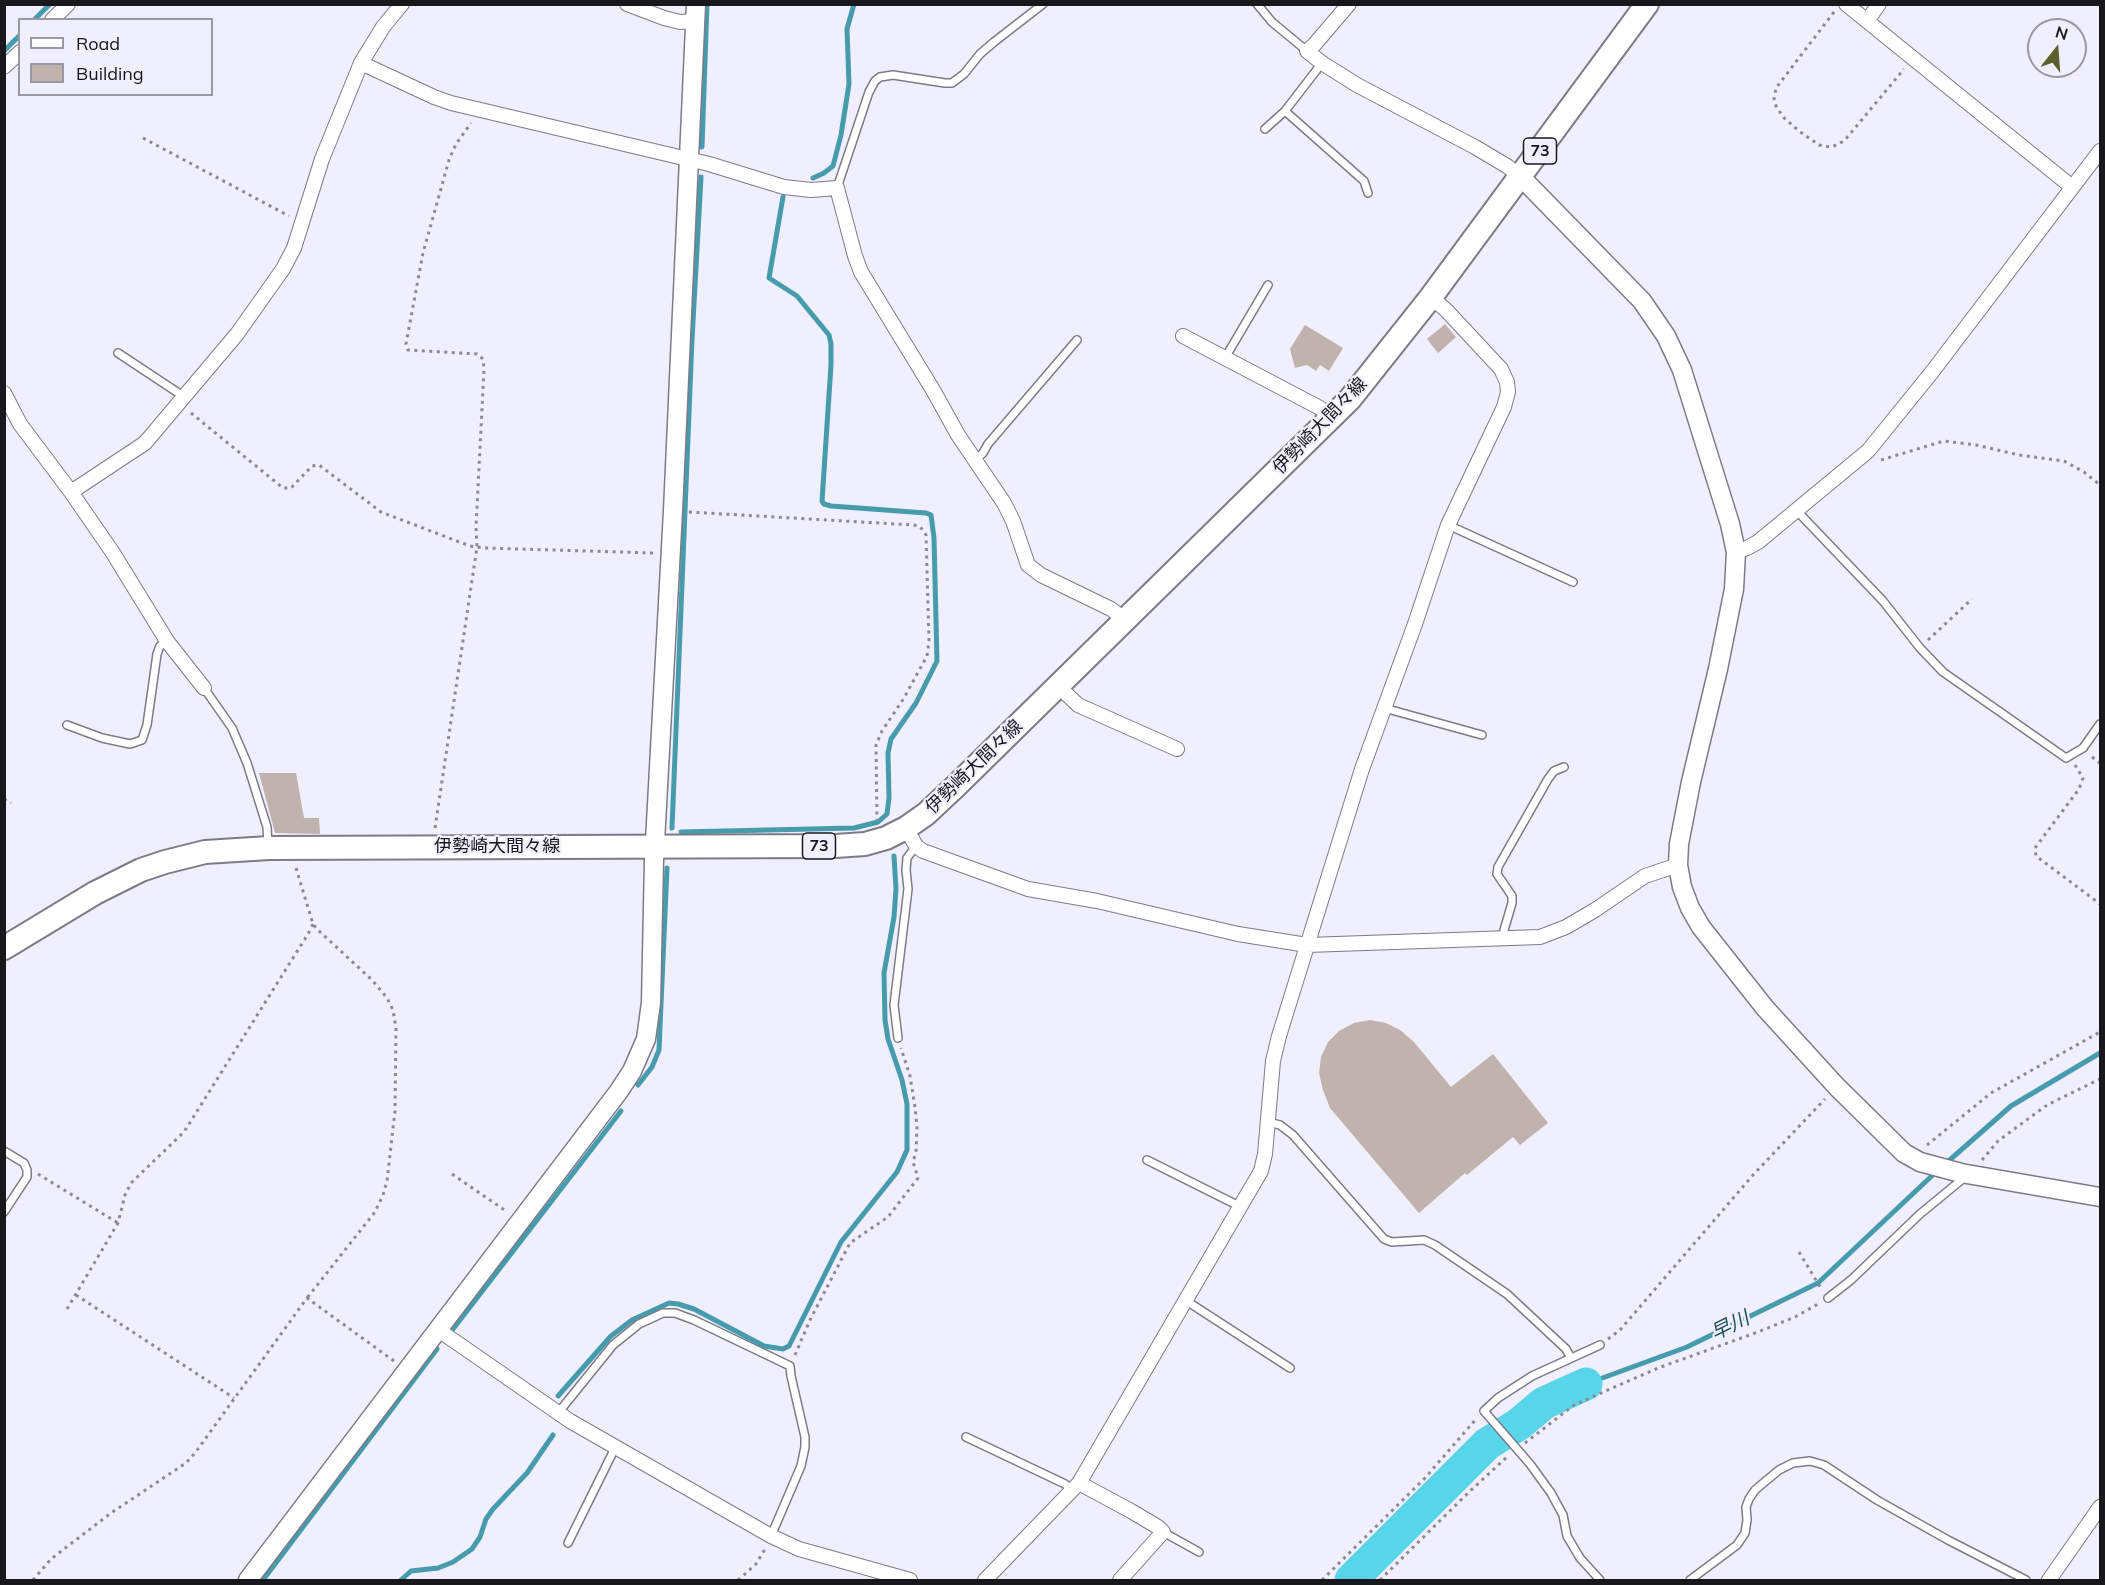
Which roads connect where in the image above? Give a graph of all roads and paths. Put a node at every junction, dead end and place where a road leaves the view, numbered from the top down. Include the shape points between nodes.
1 (68, 4) edge
2 (402, 4) edge
3 (627, 4) edge
4 (1043, 4) edge
5 (1257, 4) edge
6 (1349, 4) edge
7 (1647, 4) edge
8 (1840, 4) edge
9 (1846, 4) edge
10 (1879, 4) edge
11 (696, 13) edge
12 (54, 18) edge
13 (1867, 21) junction
14 (1306, 51) junction
15 (18, 54) edge
16 (1913, 58) junction
17 (361, 63) junction
18 (1322, 63) junction
19 (4, 67) edge
20 (479, 108) junction
21 (1285, 111) junction
22 (1265, 129) dead end
23 (143, 138) dead end
24 (2100, 151) edge
25 (689, 160) junction
26 (1521, 177) junction
27 (2073, 187) junction
28 (837, 188) junction
29 (1368, 193) dead end
30 (302, 223) junction
31 (1268, 285) dead end
32 (1431, 297) junction
33 (1183, 336) dead end
34 (1077, 340) dead end
35 (118, 353) dead end
36 (1224, 358) junction
37 (4, 393) edge
38 (181, 399) junction
39 (1330, 418) junction
40 (1861, 456) junction
41 (975, 460) junction
42 (2100, 485) edge
43 (71, 492) junction
44 (1797, 511) junction
45 (673, 512) junction
46 (1448, 525) junction
47 (477, 547) junction
48 (1736, 552) junction
49 (670, 554) junction
50 (1573, 582) dead end
51 (1972, 599) dead end
52 (1124, 619) junction
53 (166, 641) junction
54 (1920, 648) junction
55 (1057, 685) junction
56 (204, 688) joint
57 (1384, 708) junction
58 (2100, 724) edge
59 (67, 725) dead end
60 (1482, 735) dead end
61 (1177, 749) dead end
62 (2066, 758) junction
63 (1564, 767) dead end
64 (4, 799) edge
65 (11, 803) dead end
66 (911, 837) junction
67 (878, 841) junction
68 (655, 847) junction
69 (268, 848) junction
70 (292, 848) junction
71 (433, 848) junction
72 (1678, 865) junction
73 (2100, 904) edge
74 (313, 924) junction
75 (1502, 937) junction
76 (1307, 945) junction
77 (4, 948) edge
78 (2100, 1032) edge
79 (898, 1038) joint
80 (2100, 1078) edge
81 (1837, 1087) junction
82 (1268, 1122) junction
83 (4, 1151) edge
84 (1147, 1160) dead end
85 (1917, 1160) junction
86 (27, 1170) junction
87 (452, 1174) dead end
88 (1965, 1174) junction
89 (2100, 1197) edge
90 (1239, 1206) junction
91 (4, 1212) edge
92 (519, 1221) junction
93 (118, 1223) junction
94 (1799, 1252) dead end
95 (75, 1294) junction
96 (1826, 1295) junction
97 (306, 1298) junction
98 (1185, 1300) junction
99 (67, 1309) dead end
100 (437, 1329) junction
101 (1600, 1345) joint
102 (1571, 1358) junction
103 (790, 1366) junction
104 (1290, 1368) dead end
105 (406, 1370) junction
106 (234, 1398) junction
107 (1484, 1411) junction
108 (558, 1413) junction
109 (966, 1437) dead end
110 (1515, 1447) junction
111 (615, 1448) junction
112 (1076, 1486) junction
113 (2100, 1507) edge
114 (1163, 1533) junction
115 (771, 1536) junction
116 (568, 1543) dead end
117 (1199, 1552) dead end
118 (33, 1581) edge
119 (248, 1581) edge
120 (738, 1581) edge
121 (910, 1581) edge
122 (985, 1581) edge
123 (1120, 1581) edge
124 (1322, 1581) edge
125 (1380, 1581) edge
126 (1600, 1581) edge
127 (1690, 1581) edge
128 (2026, 1581) edge
129 (2049, 1581) edge

1 - 12 street
2 - 17 street
3 - 11 street via 680,22
4 - 28 lane via 980,54 952,82 893,75 875,81
5 - 14 lane
6 - 14 street
7 - 26 main road, 伊勢崎大間々線 / 73
8 - 16 path via 1776,88 1776,106 1799,131 1819,145 1830,147 1845,140
9 - 13 street
10 - 13 street
11 - 25 street
13 - 16 street
14 - 18 street
15 - 19 street
16 - 27 street
17 - 20 street via 434,97
17 - 30 street via 333,129
18 - 21 lane
18 - 26 street
20 - 25 street
20 - 47 path via 449,160 423,253 406,344 408,350 477,354 483,359
21 - 22 lane
21 - 29 lane via 1364,181
23 - 30 path
24 - 27 street
25 - 28 street via 784,187
25 - 45 street
26 - 32 main road, 伊勢崎大間々線 / 73
26 - 48 street via 1641,301 1666,336 1682,370
27 - 40 street via 1932,372
28 - 41 street via 861,272
30 - 38 street via 283,269 237,334
31 - 36 lane
32 - 39 main road, 伊勢崎大間々線 / 73 via 1361,387
32 - 46 street via 1501,369 1508,392
33 - 36 street
34 - 41 lane
35 - 38 lane
36 - 39 street via 1320,408
37 - 43 street via 20,424
38 - 43 street via 145,443
38 - 47 path via 284,488 291,488 312,466 319,465 381,512
39 - 52 main road, 伊勢崎大間々線 / 73
40 - 42 path via 1880,460 1944,441 2064,461
40 - 44 street
41 - 52 street via 1004,503 1028,565
43 - 53 street
44 - 48 street via 1752,545
44 - 54 lane via 1883,601
45 - 49 street
45 - 67 path via 913,525 923,530 927,656 876,745
46 - 50 lane
46 - 57 street
47 - 49 path
47 - 71 path
48 - 72 street via 1732,601 1683,820
49 - 68 street
51 - 54 path
52 - 55 main road, 伊勢崎大間々線 / 73
53 - 56 street
53 - 59 lane via 157,654 142,740 130,744
54 - 62 lane via 1943,672
55 - 61 street via 1078,705
55 - 66 main road, 伊勢崎大間々線 / 73 via 926,814
56 - 69 lane via 231,728 247,763 267,827
57 - 60 lane
57 - 76 street
58 - 62 lane via 2083,748
62 - 73 path via 2084,778 2035,848 2036,856
63 - 75 lane via 1548,779 1498,867 1497,874 1512,896
64 - 65 path
66 - 67 main road, 伊勢崎大間々線 / 73
66 - 76 street via 923,851 1028,889
66 - 79 lane via 894,1005
67 - 68 main road, 伊勢崎大間々線 / 73 via 835,846
68 - 71 main road, 伊勢崎大間々線 / 73
68 - 92 street via 651,1003 641,1054 619,1091
69 - 70 main road, 伊勢崎大間々線 / 73
69 - 77 main road, 伊勢崎大間々線 / 73 via 206,852 141,870
70 - 71 main road, 伊勢崎大間々線 / 73
70 - 74 path
72 - 75 street via 1645,876 1566,927 1540,937
72 - 81 street via 1682,887 1701,927 1765,1008
74 - 93 path via 184,1132 131,1183
74 - 97 path via 372,980 393,1010 396,1093 383,1195 375,1212
75 - 76 street
76 - 82 street via 1273,1060
78 - 85 path via 1991,1093 1936,1136
79 - 103 path via 915,1107 913,1162 918,1178 888,1217 850,1242
80 - 88 path via 2047,1105 1998,1141
81 - 85 street via 1904,1153
81 - 101 path via 1754,1175 1620,1330
82 - 90 street via 1261,1171
82 - 102 lane via 1293,1135 1384,1239 1424,1240 1436,1245 1507,1294
83 - 86 lane via 24,1163
84 - 90 lane
85 - 88 street
86 - 91 lane via 27,1177
86 - 93 path
87 - 92 path
88 - 89 street
88 - 96 lane via 1851,1280
90 - 98 street
92 - 100 street
93 - 95 path
94 - 96 path
95 - 99 path
95 - 106 path
96 - 110 path via 1795,1317 1658,1368 1574,1405
97 - 105 path
97 - 106 path
98 - 104 lane
98 - 112 street
100 - 105 street
100 - 108 street
101 - 102 lane
102 - 107 lane via 1533,1376
103 - 108 lane via 694,1320 663,1313 639,1324 613,1345
103 - 115 lane via 805,1447 801,1466
105 - 119 street
106 - 118 path via 195,1454 51,1559
107 - 110 lane
107 - 124 path via 1425,1478
108 - 111 street
109 - 112 lane
110 - 125 path
110 - 126 lane via 1551,1493 1563,1515 1567,1536
111 - 115 street
111 - 116 lane
112 - 114 street via 1131,1511
112 - 122 street
113 - 129 street
114 - 117 lane
114 - 123 street
115 - 120 path via 756,1564
115 - 121 street via 799,1549
127 - 128 lane via 1737,1545 1745,1533 1746,1507 1755,1490 1779,1470 1810,1461 1824,1465 1877,1500

